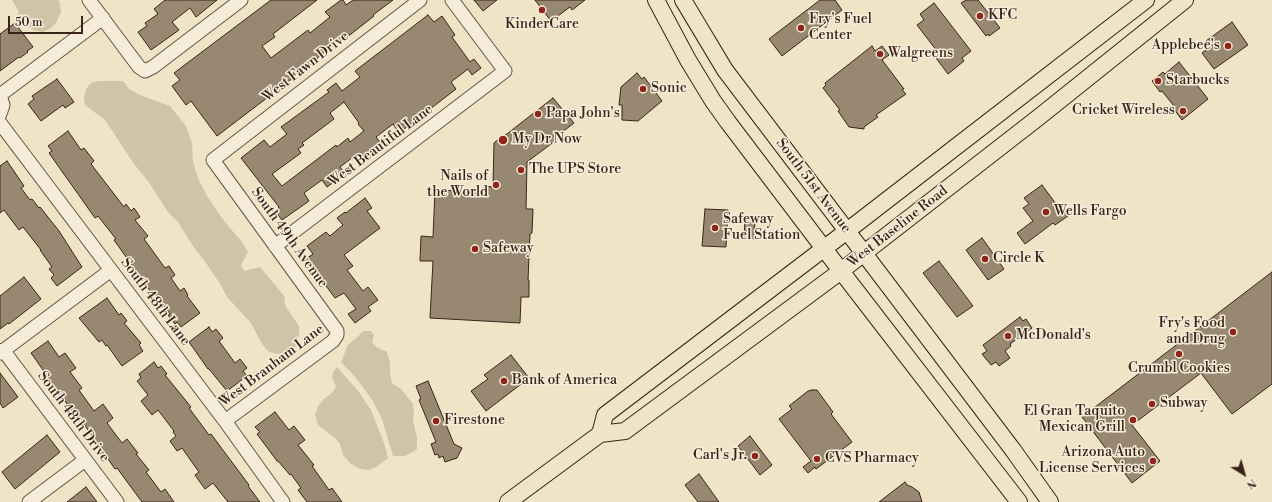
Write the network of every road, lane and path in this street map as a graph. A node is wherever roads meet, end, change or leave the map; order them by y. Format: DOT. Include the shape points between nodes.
graph roads {
  1 [pos="89,0"];
  2 [pos="241,0"];
  3 [pos="420,0"];
  4 [pos="452,0"];
  5 [pos="656,0"];
  6 [pos="683,0"];
  7 [pos="1146,0"];
  8 [pos="1185,0"];
  9 [pos="103,18"];
  10 [pos="0,95"];
  11 [pos="0,114"];
  12 [pos="0,123"];
  13 [pos="213,160"];
  14 [pos="847,231"];
  15 [pos="275,246"];
  16 [pos="824,248"];
  17 [pos="863,254"];
  18 [pos="111,270"];
  19 [pos="841,271"];
  20 [pos="337,335"];
  21 [pos="2,352"];
  22 [pos="225,421"];
  23 [pos="600,434"];
  24 [pos="85,460"];
  25 [pos="29,502"];
  26 [pos="117,502"];
  27 [pos="283,502"];
  28 [pos="508,502"];
  29 [pos="1019,502"];
  30 [pos="1050,502"];
  1 -- 9 [label="street"];
  2 -- 9 [label="street" via="145,71 139,67"];
  3 -- 13 [label="street, West Fawn Drive"];
  4 -- 15 [label="street, West Beautiful Lane" via="505,71"];
  5 -- 16 [label="main road, South 51st Avenue" via="713,101"];
  6 -- 14 [label="main road, South 51st Avenue" via="725,70"];
  7 -- 14 [label="main road, West Baseline Road"];
  8 -- 17 [label="main road, West Baseline Road"];
  9 -- 10 [label="street"];
  10 -- 11 [label="street" via="3,105"];
  12 -- 18 [label="street, South 48th Lane"];
  13 -- 15 [label="street, South 49th Avenue"];
  14 -- 16 [label="main road, West Baseline Road"];
  14 -- 17 [label="main road, South 51st Avenue"];
  15 -- 20 [label="street, South 49th Avenue" via="336,328"];
  16 -- 19 [label="main road, South 51st Avenue"];
  16 -- 23 [label="main road, West Baseline Road" via="605,415"];
  17 -- 19 [label="main road, West Baseline Road"];
  17 -- 30 [label="main road, South 51st Avenue"];
  18 -- 21 [label="street"];
  18 -- 22 [label="street, South 48th Lane"];
  19 -- 23 [label="main road, West Baseline Road" via="625,430"];
  19 -- 29 [label="main road, South 51st Avenue"];
  20 -- 22 [label="street, West Branham Lane" via="333,341"];
  21 -- 24 [label="street, South 48th Drive"];
  22 -- 27 [label="street, South 48th Lane"];
  23 -- 28 [label="main road, West Baseline Road"];
  24 -- 25 [label="street"];
  24 -- 26 [label="street, South 48th Drive"];
}
